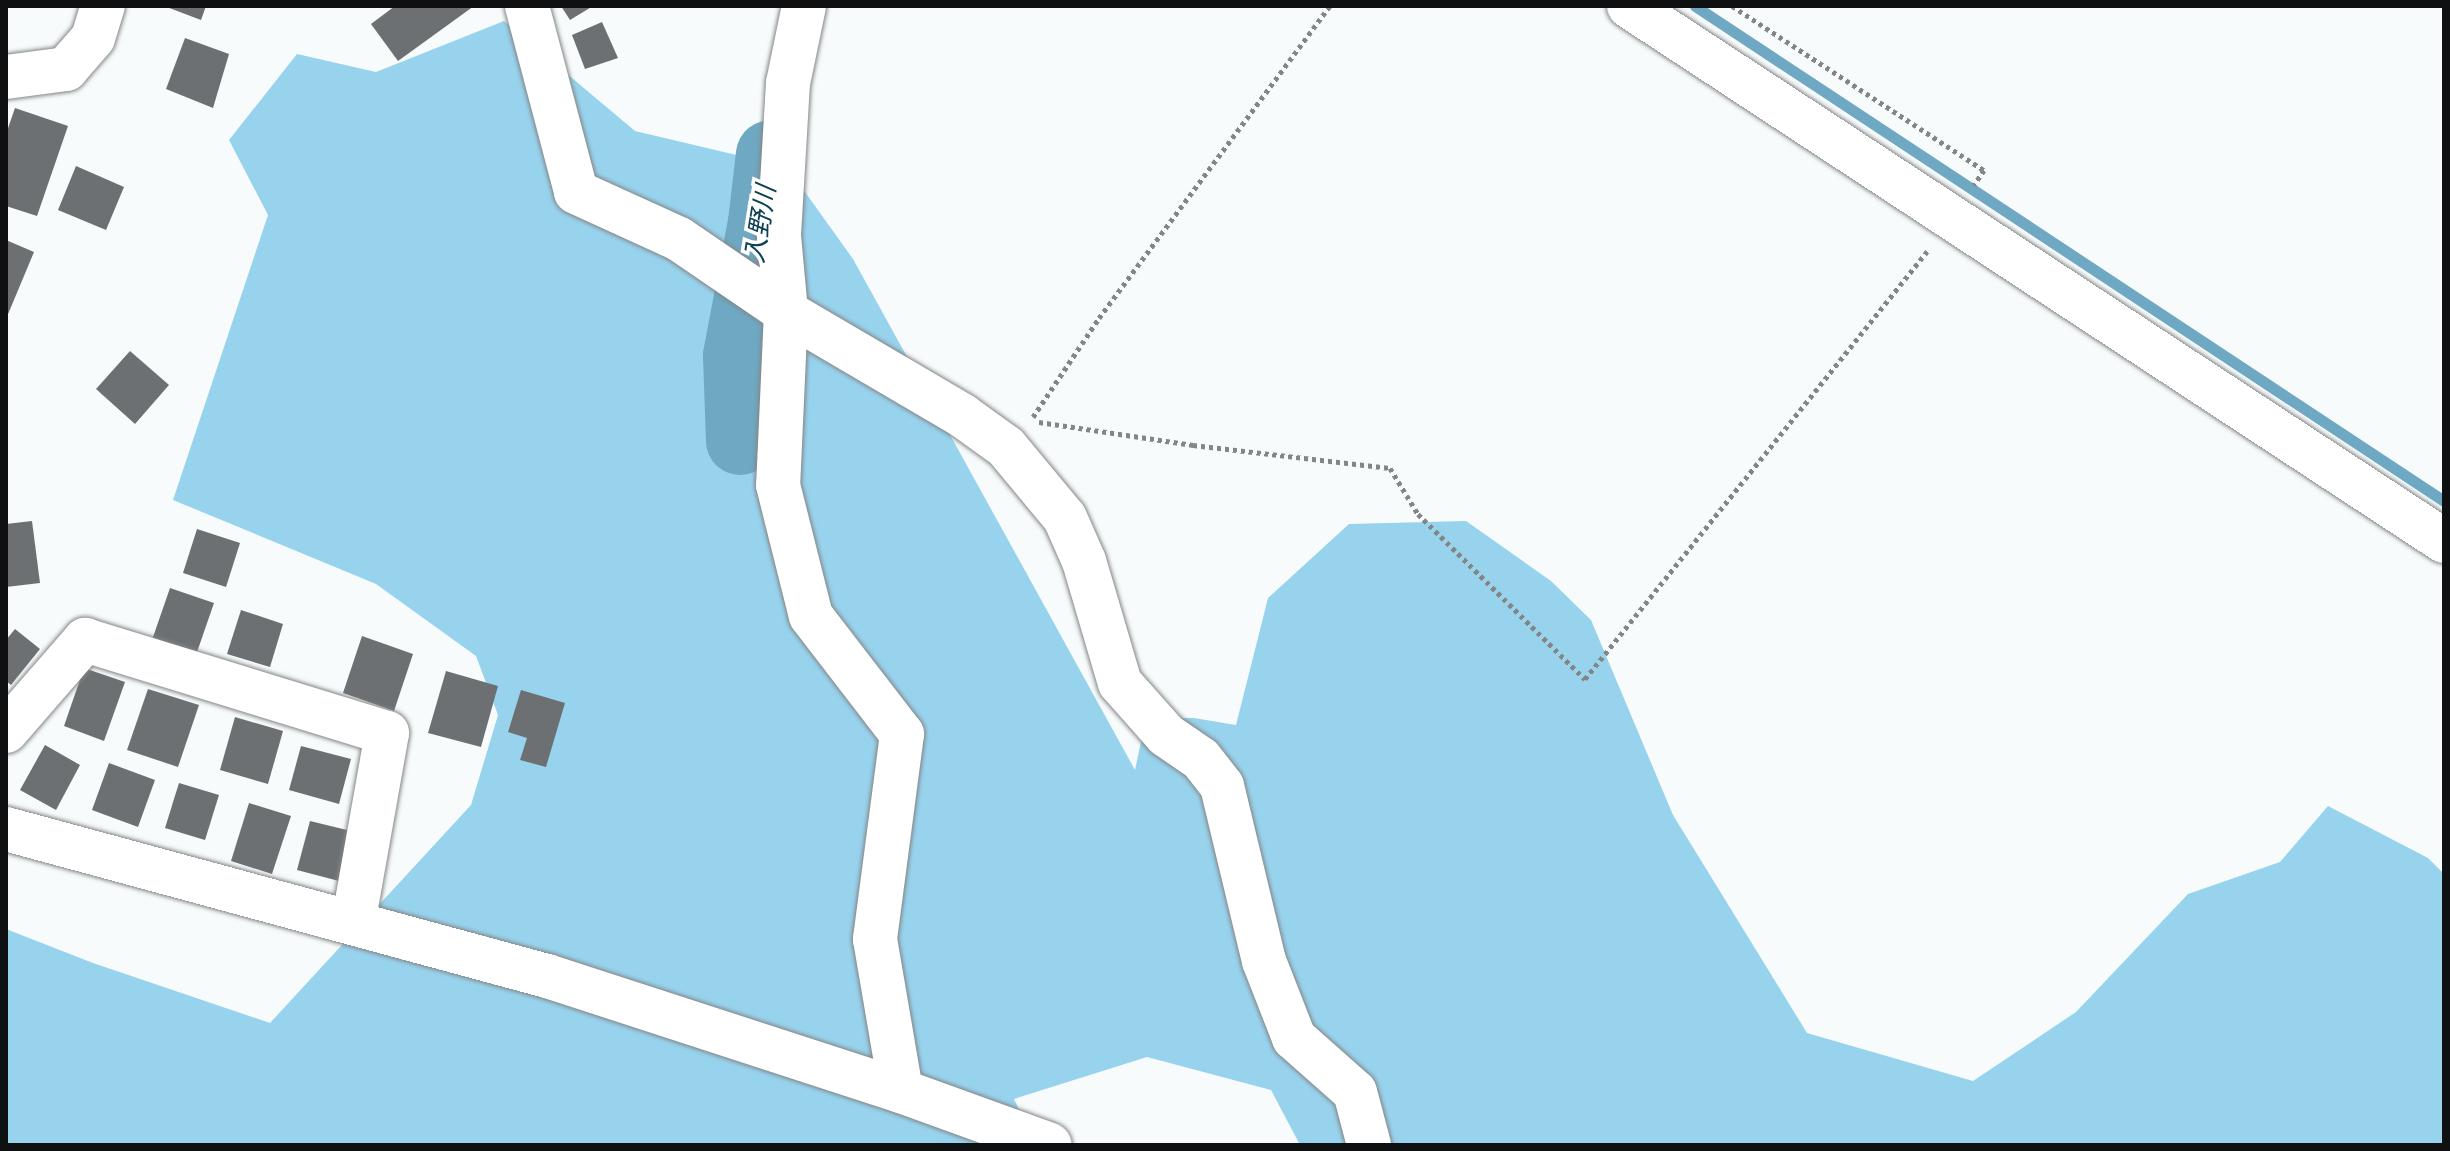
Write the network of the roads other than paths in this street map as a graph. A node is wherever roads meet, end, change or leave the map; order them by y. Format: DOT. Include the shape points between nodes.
graph roads {
  1 [pos="103,6"];
  2 [pos="527,6"];
  3 [pos="804,6"];
  4 [pos="1629,6"];
  5 [pos="6,77"];
  6 [pos="786,312"];
  7 [pos="2444,541"];
  8 [pos="6,731"];
  9 [pos="6,829"];
  10 [pos="353,923"];
  11 [pos="901,1091"];
  12 [pos="1050,1145"];
  13 [pos="1369,1145"];
  1 -- 5 [label="street" via="93,38 66,69"];
  2 -- 6 [label="street" via="576,192 679,239"];
  3 -- 6 [label="street" via="788,83 782,175 779,236"];
  4 -- 7 [label="street"];
  6 -- 11 [label="street" via="778,485 811,616 902,734 875,939"];
  6 -- 13 [label="street" via="995,439 1065,518 1084,561 1120,683 1166,735 1201,759 1222,786 1264,961 1294,1038 1355,1092"];
  8 -- 10 [label="street" via="85,640 387,733"];
  9 -- 10 [label="street"];
  10 -- 11 [label="street" via="547,976"];
  11 -- 12 [label="street"];
}
